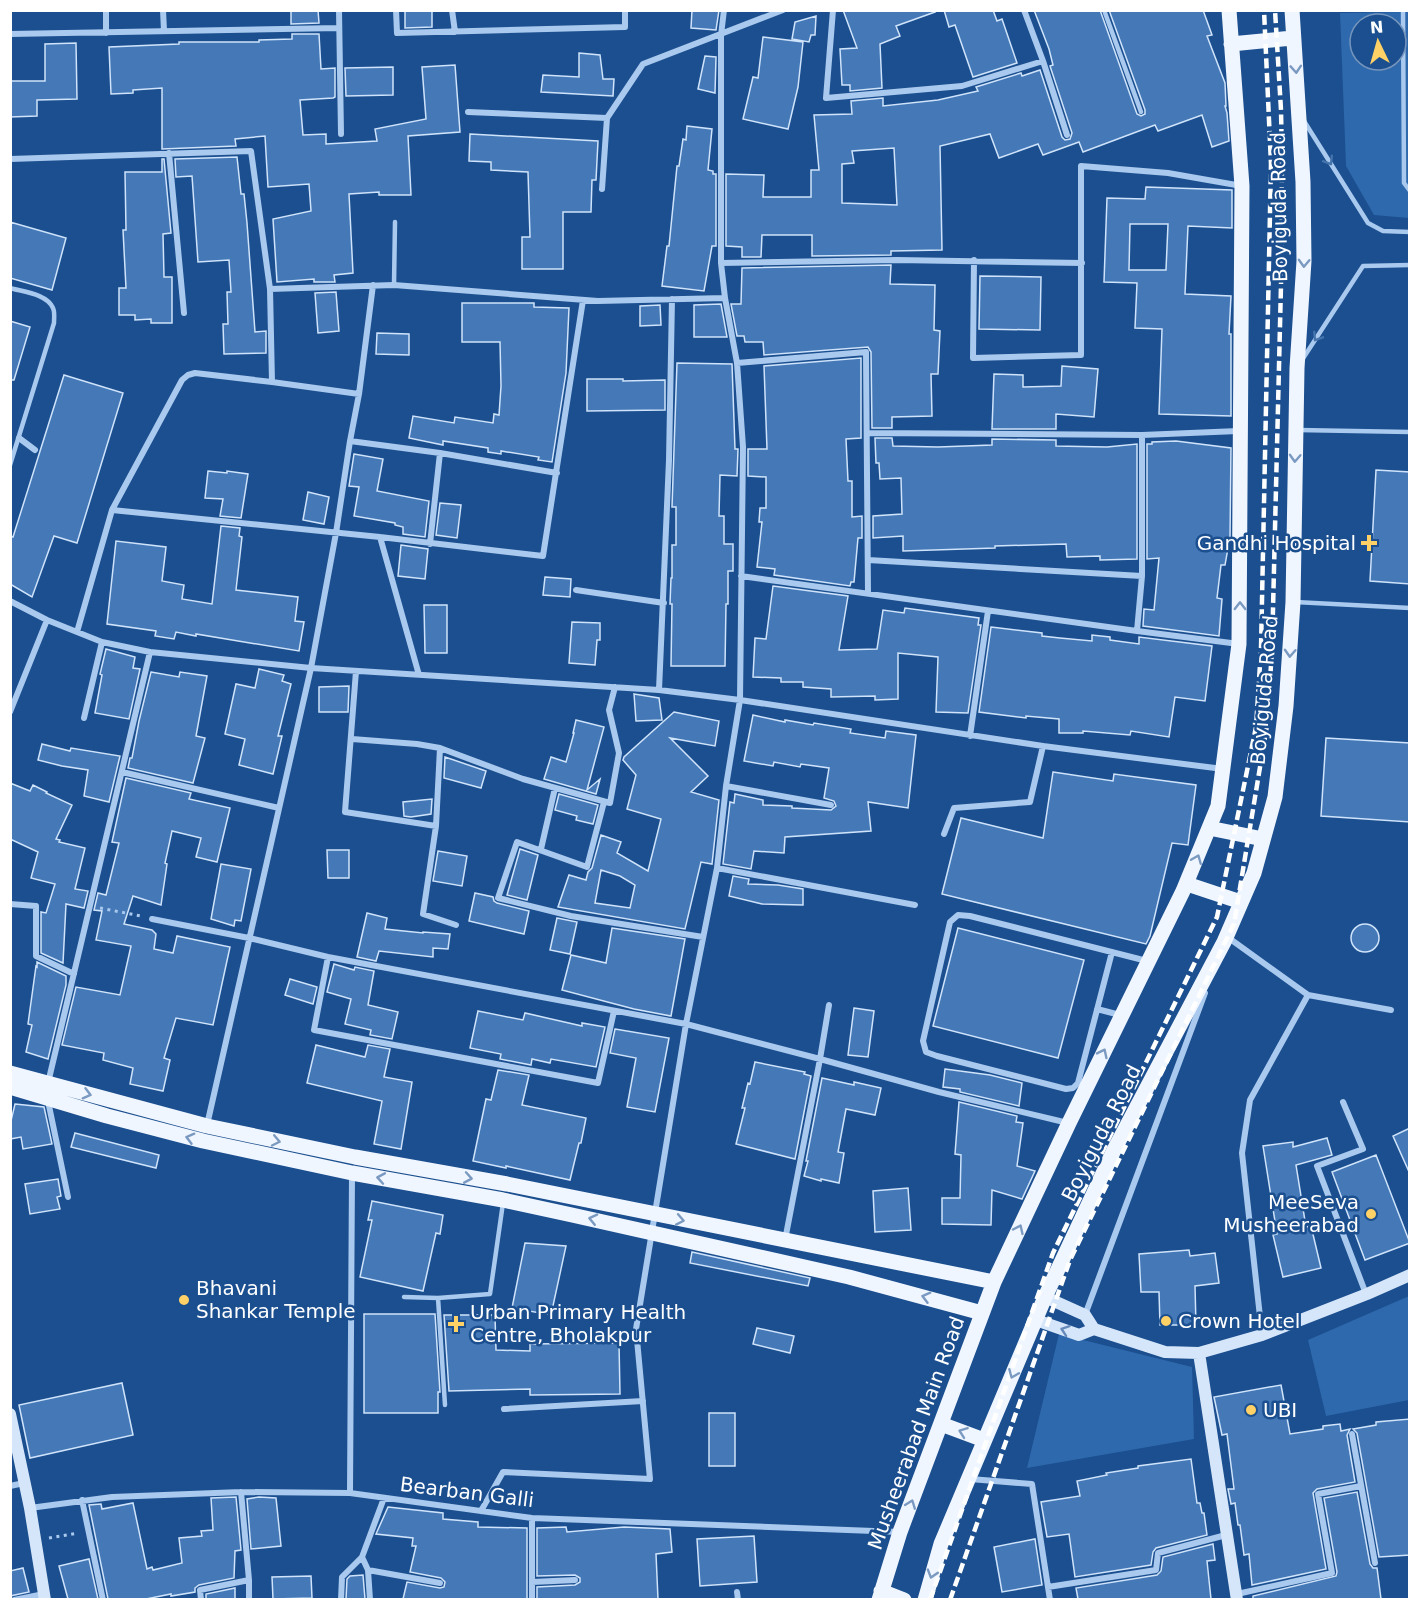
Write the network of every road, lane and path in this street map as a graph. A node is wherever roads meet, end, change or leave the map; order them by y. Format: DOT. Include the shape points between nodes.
graph roads {
  1 [pos="106,10"];
  2 [pos="163,10"];
  3 [pos="339,10"];
  4 [pos="396,10"];
  5 [pos="452,10"];
  6 [pos="625,10"];
  7 [pos="724,10"];
  8 [pos="783,10"];
  9 [pos="833,10"];
  10 [pos="1024,10"];
  11 [pos="1104,10"];
  12 [pos="1229,10"];
  13 [pos="1292,10"];
  14 [pos="1403,10"];
  15 [pos="339,28"];
  16 [pos="164,31"];
  17 [pos="454,32"];
  18 [pos="106,33"];
  19 [pos="10,34"];
  20 [pos="721,35"];
  21 [pos="1293,38"];
  22 [pos="1231,44"];
  23 [pos="1043,61"];
  24 [pos="1298,111"];
  25 [pos="468,112"];
  26 [pos="1141,112"];
  27 [pos="606,118"];
  28 [pos="341,134"];
  29 [pos="1067,135"];
  30 [pos="169,153"];
  31 [pos="10,159"];
  32 [pos="1242,186"];
  33 [pos="602,189"];
  34 [pos="1410,191"];
  35 [pos="395,222"];
  36 [pos="1410,232"];
  37 [pos="974,260"];
  38 [pos="721,263"];
  39 [pos="1082,263"];
  40 [pos="1410,265"];
  41 [pos="373,285"];
  42 [pos="394,285"];
  43 [pos="10,288"];
  44 [pos="270,289"];
  45 [pos="725,297"];
  46 [pos="672,299"];
  47 [pos="583,300"];
  48 [pos="184,313"];
  49 [pos="737,363"];
  50 [pos="1297,368"];
  51 [pos="272,382"];
  52 [pos="359,394"];
  53 [pos="1297,430"];
  54 [pos="1240,431"];
  55 [pos="1410,432"];
  56 [pos="867,433"];
  57 [pos="1142,435"];
  58 [pos="19,438"];
  59 [pos="350,441"];
  60 [pos="36,450"];
  61 [pos="440,453"];
  62 [pos="10,465"];
  63 [pos="557,472"];
  64 [pos="112,510"];
  65 [pos="336,533"];
  66 [pos="380,537"];
  67 [pos="430,544"];
  68 [pos="868,560"];
  69 [pos="741,576"];
  70 [pos="1142,576"];
  71 [pos="576,590"];
  72 [pos="868,593"];
  73 [pos="10,601"];
  74 [pos="1293,602"];
  75 [pos="664,603"];
  76 [pos="1410,608"];
  77 [pos="988,611"];
  78 [pos="47,620"];
  79 [pos="1137,631"];
  80 [pos="77,632"];
  81 [pos="102,642"];
  82 [pos="1239,644"];
  83 [pos="150,652"];
  84 [pos="311,668"];
  85 [pos="356,671"];
  86 [pos="418,675"];
  87 [pos="615,687"];
  88 [pos="659,690"];
  89 [pos="740,700"];
  90 [pos="10,712"];
  91 [pos="84,718"];
  92 [pos="969,736"];
  93 [pos="352,739"];
  94 [pos="1043,746"];
  95 [pos="440,748"];
  96 [pos="1223,769"];
  97 [pos="122,772"];
  98 [pos="726,786"];
  99 [pos="555,788"];
  100 [pos="604,802"];
  101 [pos="831,805"];
  102 [pos="279,808"];
  103 [pos="436,826"];
  104 [pos="1209,828"];
  105 [pos="944,834"];
  106 [pos="1263,839"];
  107 [pos="541,849"];
  108 [pos="717,868"];
  109 [pos="1186,884"];
  110 [pos="1241,902"];
  111 [pos="10,904"];
  112 [pos="915,904"];
  113 [pos="90,906"];
  114 [pos="152,919"];
  115 [pos="456,925"];
  116 [pos="703,937"];
  117 [pos="249,938"];
  118 [pos="1225,939"];
  119 [pos="1112,952"];
  120 [pos="328,957"];
  121 [pos="1148,961"];
  122 [pos="74,974"];
  123 [pos="1308,995"];
  124 [pos="829,1005"];
  125 [pos="1097,1009"];
  126 [pos="1391,1010"];
  127 [pos="614,1011"];
  128 [pos="1122,1016"];
  129 [pos="686,1024"];
  130 [pos="820,1059"];
  131 [pos="10,1073"];
  132 [pos="10,1087"];
  133 [pos="48,1091"];
  134 [pos="1343,1102"];
  135 [pos="1069,1123"];
  136 [pos="207,1126"];
  137 [pos="352,1173"];
  138 [pos="68,1197"];
  139 [pos="503,1200"];
  140 [pos="654,1215"];
  141 [pos="651,1232"];
  142 [pos="785,1240"];
  143 [pos="1410,1275"];
  144 [pos="994,1282"];
  145 [pos="1367,1294"];
  146 [pos="404,1297"];
  147 [pos="1045,1297"];
  148 [pos="438,1298"];
  149 [pos="982,1313"];
  150 [pos="1085,1315"];
  151 [pos="1036,1320"];
  152 [pos="1094,1329"];
  153 [pos="1262,1335"];
  154 [pos="1199,1353"];
  155 [pos="643,1401"];
  156 [pos="445,1405"];
  157 [pos="504,1409"];
  158 [pos="10,1414"];
  159 [pos="941,1424"];
  160 [pos="1352,1434"];
  161 [pos="984,1440"];
  162 [pos="970,1479"];
  163 [pos="24,1483"];
  164 [pos="10,1486"];
  165 [pos="1361,1486"];
  166 [pos="242,1492"];
  167 [pos="350,1493"];
  168 [pos="384,1498"];
  169 [pos="82,1500"];
  170 [pos="30,1508"];
  171 [pos="481,1511"];
  172 [pos="532,1518"];
  173 [pos="88,1531"];
  174 [pos="900,1532"];
  175 [pos="1227,1535"];
  176 [pos="36,1541"];
  177 [pos="362,1557"];
  178 [pos="1375,1563"];
  179 [pos="368,1570"];
  180 [pos="249,1580"];
  181 [pos="574,1580"];
  182 [pos="532,1582"];
  183 [pos="440,1583"];
  184 [pos="1048,1587"];
  185 [pos="880,1595"];
  186 [pos="44,1597"];
  187 [pos="1237,1597"];
  188 [pos="14,1599"];
  189 [pos="103,1599"];
  190 [pos="201,1599"];
  191 [pos="249,1599"];
  192 [pos="340,1599"];
  193 [pos="370,1599"];
  194 [pos="532,1599"];
  195 [pos="904,1599"];
  196 [pos="925,1599"];
  197 [pos="1050,1599"];
  1 -- 18 [label="street"];
  2 -- 16 [label="street"];
  3 -- 15 [label="street"];
  4 -- 17 [label="street" via="396,33"];
  5 -- 17 [label="street"];
  6 -- 17 [label="street" via="625,27"];
  7 -- 20 [label="street"];
  8 -- 20 [label="street"];
  9 -- 23 [label="street" via="826,98 962,86"];
  10 -- 23 [label="street"];
  11 -- 26 [label="lane"];
  12 -- 22 [label="main road, Boyiguda Road"];
  13 -- 21 [label="main road, Boyiguda Road"];
  14 -- 34 [label="lane" via="1404,183"];
  15 -- 16 [label="street"];
  15 -- 28 [label="street"];
  16 -- 18 [label="street"];
  18 -- 19 [label="street"];
  20 -- 27 [label="street" via="643,64"];
  20 -- 38 [label="street"];
  21 -- 22 [label="main road"];
  21 -- 24 [label="main road, Boyiguda Road, one-way"];
  22 -- 32 [label="main road, Boyiguda Road"];
  23 -- 29 [label="street"];
  24 -- 36 [label="lane, one-way" via="1368,223 1383,231"];
  24 -- 50 [label="main road, Boyiguda Road, one-way" via="1304,261"];
  25 -- 27 [label="street"];
  27 -- 33 [label="street"];
  30 -- 31 [label="street"];
  30 -- 44 [label="street" via="251,151"];
  30 -- 48 [label="street"];
  32 -- 39 [label="street" via="1168,173 1081,166"];
  32 -- 54 [label="main road, Boyiguda Road"];
  35 -- 42 [label="lane"];
  37 -- 38 [label="street"];
  37 -- 39 [label="street"];
  37 -- 39 [label="street" via="973,358 1081,355"];
  38 -- 45 [label="street"];
  40 -- 50 [label="lane, one-way" via="1363,266"];
  41 -- 42 [label="street"];
  41 -- 44 [label="street"];
  41 -- 52 [label="street"];
  42 -- 47 [label="street"];
  43 -- 58 [label="lane" via="38,296 54,309 54,323"];
  44 -- 51 [label="street"];
  45 -- 46 [label="street"];
  45 -- 49 [label="street"];
  46 -- 47 [label="street"];
  46 -- 75 [label="street"];
  47 -- 63 [label="street"];
  49 -- 56 [label="street" via="866,352"];
  49 -- 69 [label="street" via="743,447"];
  50 -- 53 [label="main road, Boyiguda Road"];
  51 -- 52 [label="street"];
  51 -- 64 [label="street" via="188,375"];
  52 -- 59 [label="street"];
  53 -- 55 [label="lane"];
  53 -- 74 [label="main road, Boyiguda Road, one-way"];
  54 -- 57 [label="street"];
  82 -- 54 [label="main road, Boyiguda Road, one-way"];
  56 -- 57 [label="street"];
  56 -- 68 [label="street"];
  57 -- 70 [label="street"];
  58 -- 60 [label="street"];
  58 -- 62 [label="lane"];
  59 -- 61 [label="street"];
  59 -- 65 [label="street"];
  61 -- 63 [label="street"];
  61 -- 67 [label="street"];
  63 -- 67 [label="street" via="543,556"];
  64 -- 65 [label="street"];
  64 -- 80 [label="street"];
  65 -- 66 [label="street"];
  65 -- 84 [label="street"];
  66 -- 67 [label="street"];
  66 -- 86 [label="street"];
  68 -- 70 [label="street"];
  68 -- 72 [label="street"];
  69 -- 72 [label="street"];
  69 -- 89 [label="street"];
  70 -- 79 [label="street"];
  71 -- 75 [label="street"];
  72 -- 77 [label="street"];
  73 -- 78 [label="street"];
  74 -- 76 [label="lane"];
  74 -- 106 [label="main road, Boyiguda Road, one-way" via="1287,706 1275,797"];
  75 -- 88 [label="street"];
  77 -- 79 [label="street"];
  77 -- 92 [label="street"];
  78 -- 80 [label="street"];
  78 -- 90 [label="street"];
  79 -- 82 [label="street"];
  80 -- 81 [label="street"];
  81 -- 83 [label="street"];
  81 -- 91 [label="street"];
  82 -- 96 [label="main road, Boyiguda Road"];
  83 -- 84 [label="street"];
  83 -- 97 [label="street"];
  84 -- 85 [label="street"];
  84 -- 102 [label="street"];
  85 -- 86 [label="street"];
  85 -- 93 [label="street"];
  86 -- 87 [label="street"];
  87 -- 88 [label="street"];
  87 -- 100 [label="street" via="609,710 619,753 610,803"];
  88 -- 89 [label="street"];
  89 -- 92 [label="street"];
  89 -- 98 [label="street"];
  92 -- 94 [label="street"];
  93 -- 95 [label="street"];
  93 -- 103 [label="street" via="345,812"];
  94 -- 96 [label="street"];
  94 -- 105 [label="street" via="1030,802 954,808"];
  95 -- 99 [label="street"];
  95 -- 103 [label="street"];
  96 -- 104 [label="main road, Boyiguda Road" via="1218,806"];
  97 -- 102 [label="street"];
  97 -- 113 [label="street"];
  98 -- 101 [label="street"];
  98 -- 108 [label="street"];
  99 -- 100 [label="street"];
  99 -- 107 [label="street"];
  100 -- 107 [label="street" via="587,867"];
  102 -- 117 [label="street"];
  103 -- 115 [label="street" via="423,914"];
  104 -- 106 [label="main road"];
  109 -- 104 [label="main road, Boyiguda Road, one-way"];
  106 -- 110 [label="main road, Boyiguda Road"];
  107 -- 116 [label="street" via="517,842 498,898 571,916"];
  108 -- 112 [label="street"];
  108 -- 116 [label="street"];
  109 -- 110 [label="main road"];
  109 -- 121 [label="main road, Boyiguda Road"];
  110 -- 118 [label="main road, Boyiguda Road"];
  111 -- 122 [label="street" via="36,906 36,956"];
  113 -- 114 [label="path"];
  113 -- 122 [label="street"];
  114 -- 117 [label="street"];
  116 -- 129 [label="street"];
  117 -- 120 [label="street"];
  117 -- 136 [label="street"];
  118 -- 123 [label="street"];
  118 -- 147 [label="main road, Boyiguda Road" via="1114,1150"];
  118 -- 150 [label="street"];
  119 -- 121 [label="street"];
  119 -- 125 [label="street"];
  119 -- 125 [label="street" via="958,915 950,922 923,1041 926,1052 936,1056 1073,1088 1078,1083"];
  120 -- 127 [label="street"];
  120 -- 127 [label="street" via="314,1030 598,1083"];
  121 -- 128 [label="main road, Boyiguda Road"];
  122 -- 133 [label="street"];
  123 -- 126 [label="street"];
  123 -- 153 [label="street" via="1250,1100 1242,1153"];
  124 -- 130 [label="street"];
  125 -- 128 [label="street"];
  127 -- 129 [label="street"];
  135 -- 128 [label="main road, Boyiguda Road, one-way"];
  129 -- 130 [label="street"];
  129 -- 140 [label="street"];
  130 -- 135 [label="street"];
  130 -- 142 [label="street"];
  131 -- 133 [label="main road"];
  132 -- 133 [label="main road"];
  133 -- 136 [label="main road, one-way"];
  137 -- 133 [label="main road, one-way" via="203,1142 107,1116"];
  133 -- 138 [label="street"];
  134 -- 145 [label="street" via="1362,1149 1317,1166"];
  144 -- 135 [label="main road, Boyiguda Road, one-way"];
  136 -- 140 [label="main road, one-way"];
  139 -- 137 [label="main road, one-way"];
  137 -- 167 [label="street"];
  141 -- 139 [label="main road, one-way"];
  139 -- 148 [label="lane" via="490,1294"];
  140 -- 141 [label="street"];
  140 -- 142 [label="main road, one-way"];
  149 -- 141 [label="main road, one-way" via="849,1277"];
  141 -- 155 [label="street" via="636,1329"];
  142 -- 144 [label="main road"];
  143 -- 145 [label="main road"];
  144 -- 149 [label="main road, Musheerabad Main Road"];
  145 -- 153 [label="main road"];
  146 -- 148 [label="lane"];
  147 -- 150 [label="main road"];
  147 -- 151 [label="main road, Boyiguda Road"];
  148 -- 156 [label="lane"];
  149 -- 159 [label="main road, Musheerabad Main Road"];
  150 -- 152 [label="main road"];
  152 -- 151 [label="main road, one-way" via="1079,1335"];
  151 -- 161 [label="main road, one-way"];
  152 -- 154 [label="main road" via="1165,1352"];
  153 -- 154 [label="main road"];
  154 -- 175 [label="main road"];
  155 -- 157 [label="street"];
  155 -- 171 [label="street" via="650,1479 503,1472"];
  158 -- 163 [label="main road"];
  161 -- 159 [label="main road, one-way"];
  174 -- 159 [label="main road, Musheerabad Main Road, one-way"];
  160 -- 165 [label="street"];
  161 -- 162 [label="main road"];
  162 -- 184 [label="street" via="1032,1484"];
  162 -- 196 [label="main road, one-way" via="941,1544"];
  163 -- 164 [label="street"];
  163 -- 170 [label="main road"];
  165 -- 178 [label="street"];
  165 -- 187 [label="street" via="1318,1494 1332,1573"];
  166 -- 167 [label="street, Bearban Galli"];
  166 -- 169 [label="street, Bearban Galli"];
  166 -- 180 [label="street"];
  167 -- 168 [label="street, Bearban Galli"];
  168 -- 171 [label="street, Bearban Galli"];
  168 -- 177 [label="street"];
  169 -- 170 [label="street, Bearban Galli"];
  169 -- 173 [label="street"];
  170 -- 176 [label="main road"];
  171 -- 172 [label="street, Bearban Galli"];
  172 -- 174 [label="street, Bearban Galli"];
  172 -- 182 [label="street"];
  173 -- 176 [label="path"];
  173 -- 189 [label="street"];
  174 -- 185 [label="main road, Musheerabad Main Road"];
  175 -- 184 [label="street" via="1158,1553 1156,1570"];
  175 -- 187 [label="main road"];
  176 -- 186 [label="main road"];
  177 -- 179 [label="street"];
  177 -- 192 [label="street" via="342,1577"];
  179 -- 183 [label="street"];
  179 -- 193 [label="street"];
  180 -- 190 [label="street" via="200,1590"];
  180 -- 191 [label="street"];
  181 -- 182 [label="street"];
  182 -- 194 [label="street"];
  184 -- 197 [label="street"];
  185 -- 195 [label="main road"];
  186 -- 188 [label="street"];
}
